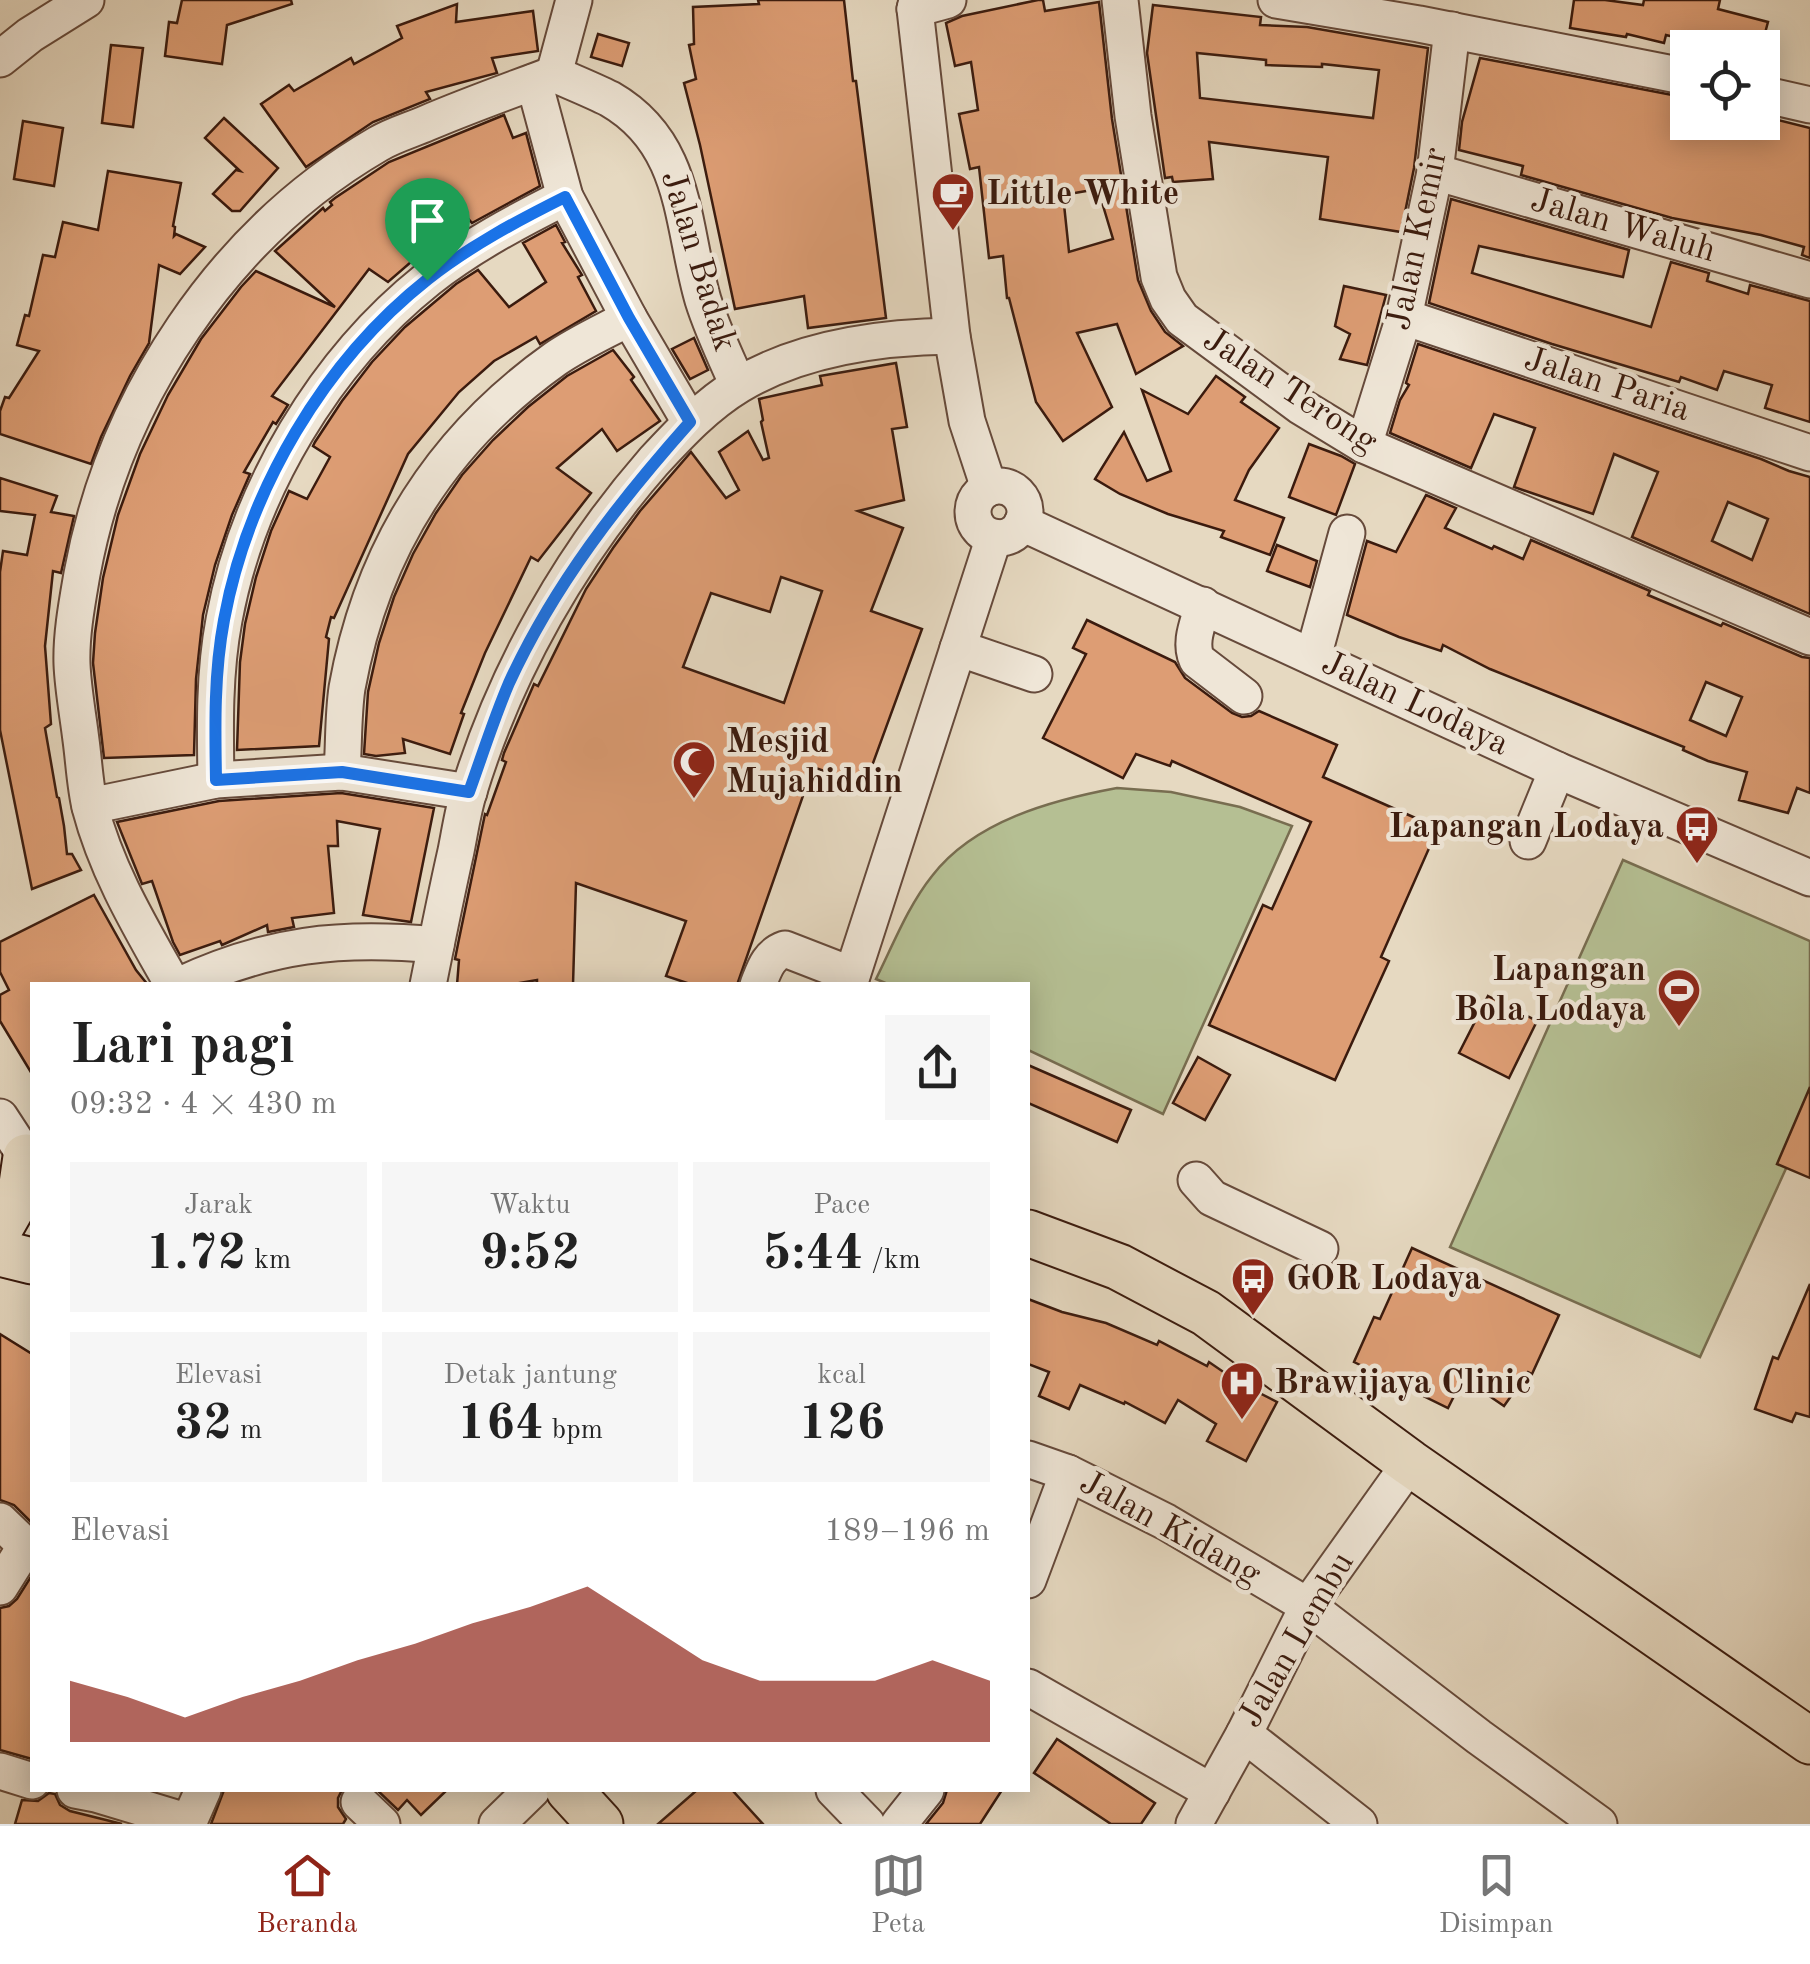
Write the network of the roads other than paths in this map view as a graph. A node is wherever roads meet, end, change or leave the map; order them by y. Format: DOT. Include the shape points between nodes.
graph roads {
  1 [pos="85,0"];
  2 [pos="574,0"];
  3 [pos="1120,0"];
  4 [pos="1276,0"];
  5 [pos="922,2"];
  6 [pos="1452,30"];
  7 [pos="0,60"];
  8 [pos="549,68"];
  9 [pos="1670,73"];
  10 [pos="1780,98"];
  11 [pos="1810,105"];
  12 [pos="1435,172"];
  13 [pos="565,197"];
  14 [pos="1810,280"];
  15 [pos="1404,317"];
  16 [pos="629,318"];
  17 [pos="952,336"];
  18 [pos="738,386"];
  19 [pos="690,422"];
  20 [pos="1364,445"];
  21 [pos="1810,453"];
  22 [pos="1008,530"];
  23 [pos="1348,533"];
  24 [pos="1203,606"];
  25 [pos="1810,638"];
  26 [pos="958,648"];
  27 [pos="1313,656"];
  28 [pos="1034,674"];
  29 [pos="1244,696"];
  30 [pos="1558,770"];
  31 [pos="342,772"];
  32 [pos="216,780"];
  33 [pos="469,792"];
  34 [pos="90,806"];
  35 [pos="1528,841"];
  36 [pos="1810,878"];
  37 [pos="436,945"];
  38 [pos="850,980"];
  39 [pos="175,982"];
  40 [pos="184,982"];
  41 [pos="429,982"];
  42 [pos="759,982"];
  43 [pos="0,1117"];
  44 [pos="29,1162"];
  45 [pos="1196,1180"];
  46 [pos="0,1228"];
  47 [pos="1030,1234"];
  48 [pos="1320,1249"];
  49 [pos="0,1253"];
  50 [pos="30,1260"];
  51 [pos="1030,1460"];
  52 [pos="1410,1463"];
  53 [pos="1068,1473"];
  54 [pos="0,1521"];
  55 [pos="30,1548"];
  56 [pos="1030,1575"];
  57 [pos="0,1588"];
  58 [pos="1308,1606"];
  59 [pos="1030,1688"];
  60 [pos="1244,1734"];
  61 [pos="1810,1741"];
  62 [pos="0,1771"];
  63 [pos="30,1780"];
  64 [pos="95,1792"];
  65 [pos="530,1792"];
  66 [pos="571,1792"];
  67 [pos="836,1792"];
  68 [pos="924,1792"];
  69 [pos="1212,1792"];
  70 [pos="193,1812"];
  71 [pos="497,1824"];
  72 [pos="600,1824"];
  73 [pos="867,1824"];
  74 [pos="899,1824"];
  75 [pos="1194,1824"];
  76 [pos="1359,1824"];
  77 [pos="1599,1824"];
  1 -- 7 [label="street"];
  2 -- 8 [label="street"];
  3 -- 20 [label="street, Jalan Terong" via="1141,170 1168,299 1225,352"];
  4 -- 6 [label="street"];
  5 -- 17 [label="street"];
  6 -- 9 [label="street"];
  6 -- 12 [label="street, Jalan Kemir"];
  8 -- 13 [label="street"];
  8 -- 18 [label="street, Jalan Badak" via="612,100 666,154 704,302"];
  8 -- 34 [label="street" via="380,142 333,174 250,246 181,331 130,420 84,566 72,662"];
  10 -- 11 [label="street"];
  12 -- 14 [label="street, Jalan Waluh"];
  12 -- 15 [label="street, Jalan Kemir"];
  13 -- 16 [label="street"];
  13 -- 32 [label="street" via="493,234 427,280 368,335 317,398 276,467 244,541 224,619 214,699"];
  15 -- 20 [label="street, Jalan Kemir"];
  15 -- 21 [label="street, Jalan Paria"];
  16 -- 19 [label="street"];
  16 -- 31 [label="street" via="558,357 494,408 440,468 396,537 361,628 347,691"];
  17 -- 18 [label="street" via="832,350 786,362"];
  17 -- 22 [label="street" via="967,421 989,488 976,499 973,516 981,531"];
  18 -- 19 [label="street"];
  19 -- 33 [label="street" via="583,552 510,683"];
  20 -- 25 [label="street, Jalan Terong"];
  22 -- 24 [label="street, Jalan Lodaya"];
  22 -- 26 [label="street"];
  23 -- 27 [label="street"];
  24 -- 27 [label="street, Jalan Lodaya"];
  24 -- 29 [label="street" via="1192,645 1197,660"];
  26 -- 28 [label="street"];
  26 -- 38 [label="street"];
  27 -- 30 [label="street, Jalan Lodaya"];
  30 -- 35 [label="street"];
  30 -- 36 [label="street, Jalan Lodaya"];
  31 -- 32 [label="street"];
  31 -- 33 [label="street"];
  32 -- 34 [label="street"];
  33 -- 37 [label="street"];
  34 -- 39 [label="street" via="119,890"];
  37 -- 40 [label="street" via="302,945"];
  37 -- 41 [label="street"];
  38 -- 42 [label="street" via="785,949 769,959"];
  43 -- 44 [label="street"];
  44 -- 46 [label="main road"];
  45 -- 48 [label="street" via="1212,1198"];
  47 -- 52 [label="main road" via="1118,1267 1286,1357"];
  49 -- 50 [label="main road"];
  51 -- 53 [label="street, Jalan Kidang"];
  52 -- 58 [label="street, Jalan Lembu"];
  52 -- 61 [label="main road"];
  53 -- 56 [label="street"];
  53 -- 58 [label="street, Jalan Kidang"];
  54 -- 55 [label="street"];
  55 -- 57 [label="street"];
  58 -- 60 [label="street, Jalan Lembu"];
  58 -- 77 [label="street, Jalan Kidang"];
  59 -- 69 [label="street"];
  60 -- 69 [label="street, Jalan Lembu"];
  60 -- 76 [label="street"];
  62 -- 63 [label="street"];
  64 -- 70 [label="street"];
  65 -- 71 [label="street"];
  66 -- 72 [label="main road"];
  67 -- 73 [label="street"];
  68 -- 74 [label="street"];
  69 -- 75 [label="street, Jalan Lembu"];
}
